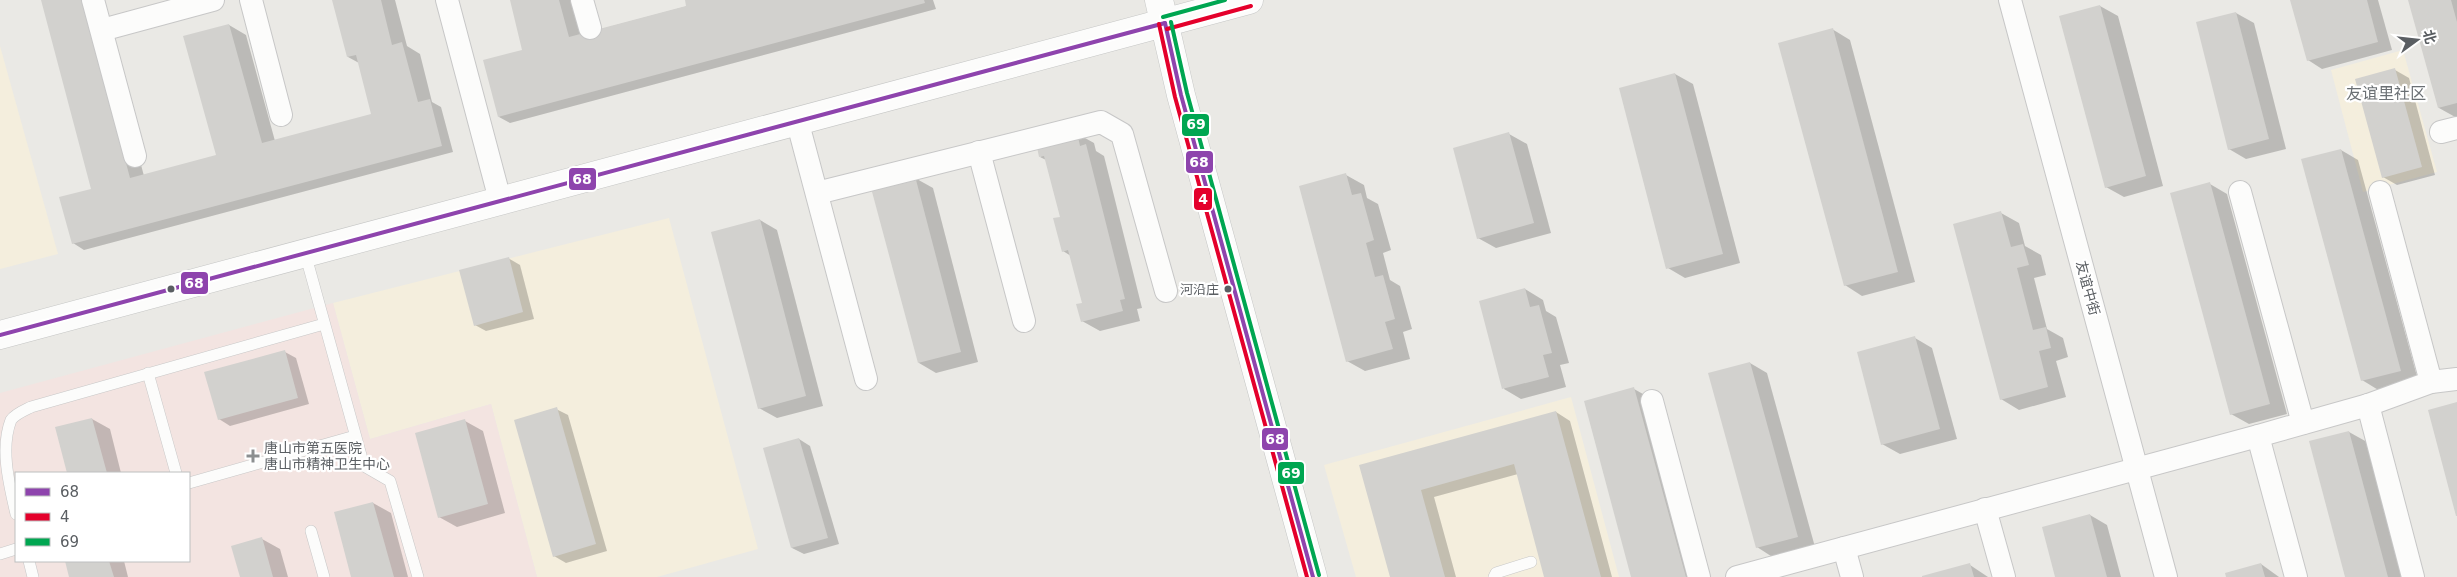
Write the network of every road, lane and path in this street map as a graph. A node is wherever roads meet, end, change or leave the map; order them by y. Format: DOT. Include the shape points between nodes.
graph roads {
  1 [pos="94,0"];
  2 [pos="213,0"];
  3 [pos="251,0"];
  4 [pos="447,0"];
  5 [pos="582,0"];
  6 [pos="1249,0"];
  7 [pos="2010,0"];
  8 [pos="1162,12"];
  9 [pos="590,28"];
  10 [pos="102,30"];
  11 [pos="282,115"];
  12 [pos="797,120"];
  13 [pos="978,152"];
  14 [pos="135,156"];
  15 [pos="2240,192"];
  16 [pos="2380,192"];
  17 [pos="816,193"];
  18 [pos="500,200"];
  19 [pos="305,253"];
  20 [pos="1166,291"];
  21 [pos="1024,321"];
  22 [pos="324,324"];
  23 [pos="0,335"];
  24 [pos="148,373"];
  25 [pos="866,379"];
  26 [pos="2457,379"];
  27 [pos="2431,382"];
  28 [pos="1652,401"];
  29 [pos="2368,405"];
  30 [pos="2304,423"];
  31 [pos="355,436"];
  32 [pos="2258,436"];
  33 [pos="2136,468"];
  34 [pos="176,472"];
  35 [pos="190,483"];
  36 [pos="1985,509"];
  37 [pos="15,510"];
  38 [pos="311,530"];
  39 [pos="1844,548"];
  40 [pos="15,550"];
  41 [pos="0,554"];
  42 [pos="29,562"];
  43 [pos="1530,562"];
  44 [pos="33,577"];
  45 [pos="324,577"];
  46 [pos="418,577"];
  47 [pos="1313,577"];
  48 [pos="1494,577"];
  49 [pos="1699,577"];
  50 [pos="1737,577"];
  51 [pos="1852,577"];
  52 [pos="2004,577"];
  53 [pos="2166,577"];
  54 [pos="2296,577"];
  55 [pos="2413,577"];
  1 -- 10 [label="street"];
  2 -- 10 [label="street"];
  3 -- 11 [label="street"];
  4 -- 18 [label="street"];
  5 -- 9 [label="street"];
  6 -- 8 [label="main road"];
  7 -- 33 [label="street, 友谊中街"];
  8 -- 12 [label="main road"];
  8 -- 47 [label="main road" via="1181,95"];
  10 -- 14 [label="street"];
  12 -- 17 [label="street"];
  12 -- 18 [label="main road"];
  13 -- 17 [label="street"];
  13 -- 20 [label="street" via="1101,122 1122,134"];
  13 -- 21 [label="street"];
  15 -- 30 [label="street"];
  16 -- 27 [label="street"];
  17 -- 25 [label="street"];
  18 -- 19 [label="main road"];
  19 -- 22 [label="lane"];
  19 -- 23 [label="main road"];
  22 -- 24 [label="lane"];
  22 -- 31 [label="lane"];
  24 -- 34 [label="lane"];
  24 -- 37 [label="lane" via="30,407 12,418 3,438 2,457"];
  26 -- 27 [label="street"];
  27 -- 29 [label="street"];
  28 -- 49 [label="street"];
  29 -- 30 [label="street"];
  29 -- 55 [label="street"];
  30 -- 32 [label="street"];
  31 -- 35 [label="lane"];
  31 -- 46 [label="lane" via="364,466 390,481"];
  32 -- 33 [label="street"];
  32 -- 54 [label="street"];
  33 -- 36 [label="street"];
  33 -- 53 [label="street, 友谊中街"];
  36 -- 39 [label="street"];
  36 -- 52 [label="street"];
  38 -- 45 [label="lane"];
  39 -- 50 [label="street"];
  39 -- 51 [label="street"];
  40 -- 41 [label="lane"];
  42 -- 44 [label="lane"];
  43 -- 48 [label="lane" via="1496,573"];
}
